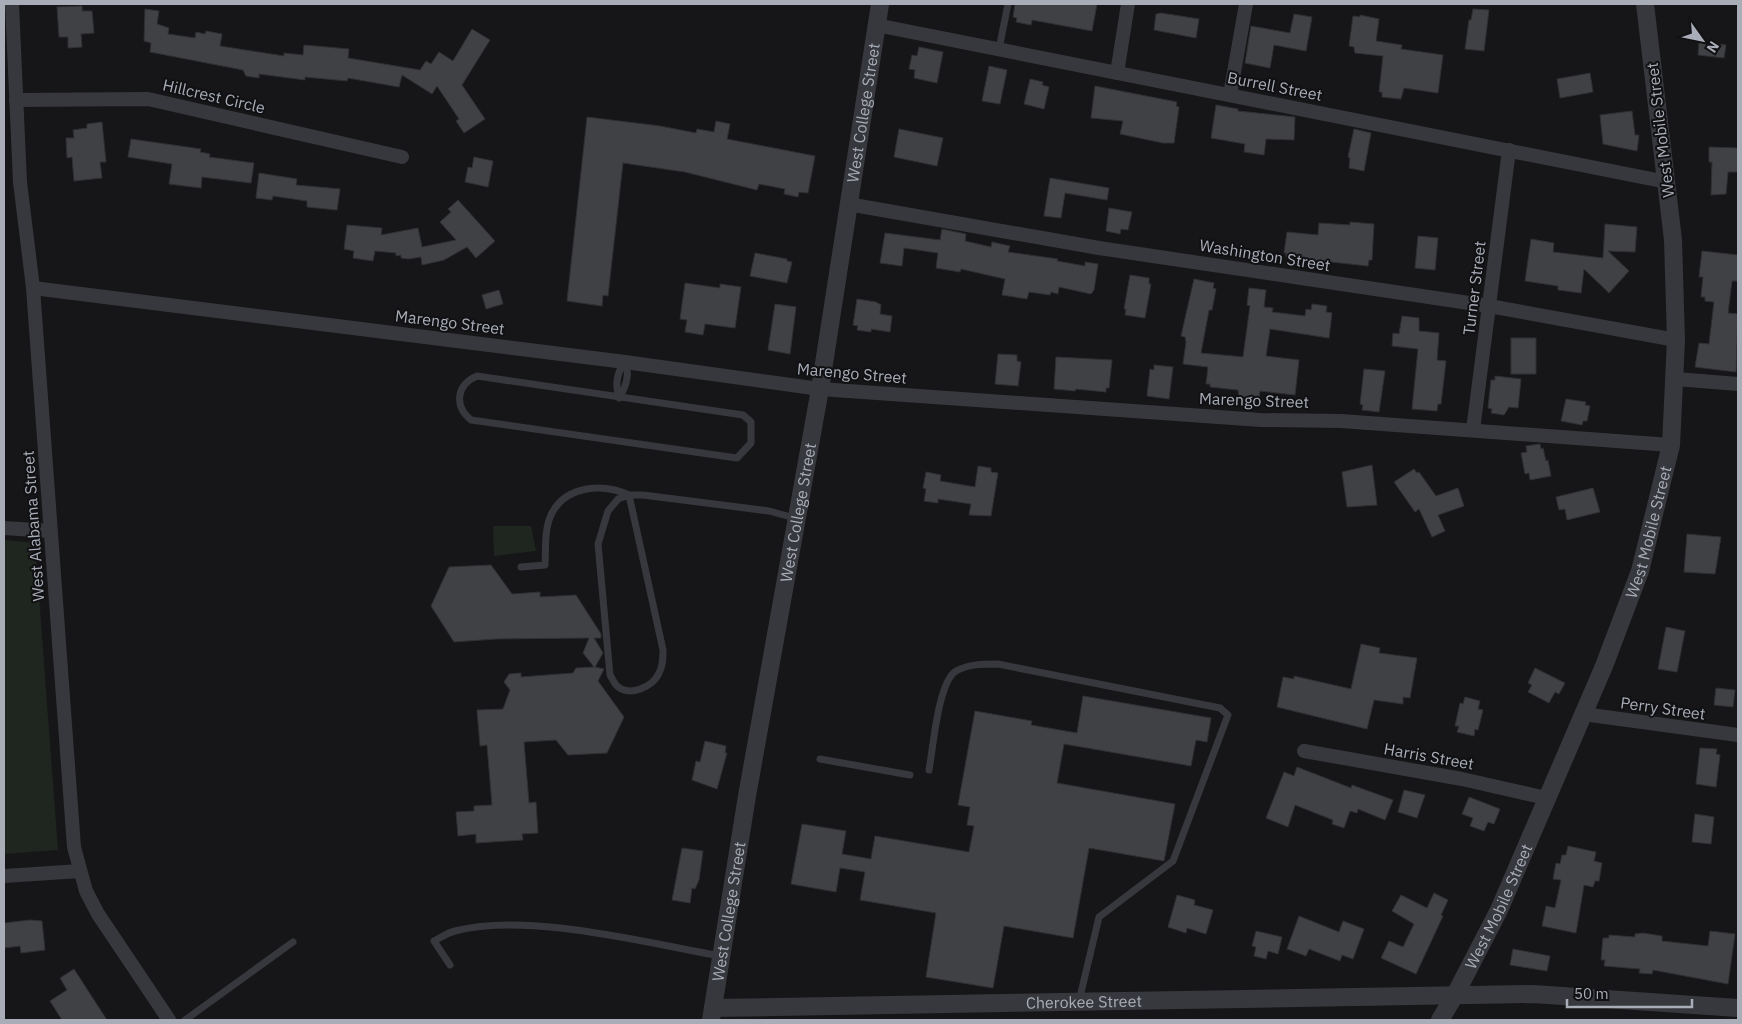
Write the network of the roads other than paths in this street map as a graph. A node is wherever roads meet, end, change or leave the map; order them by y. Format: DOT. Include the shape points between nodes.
graph roads {
  1 [pos="12,4"];
  2 [pos="880,4"];
  3 [pos="1008,4"];
  4 [pos="1128,4"];
  5 [pos="1246,4"];
  6 [pos="1645,4"];
  7 [pos="876,25"];
  8 [pos="999,49"];
  9 [pos="1117,73"];
  10 [pos="1230,95"];
  11 [pos="16,100"];
  12 [pos="1509,150"];
  13 [pos="402,157"];
  14 [pos="1667,182"];
  15 [pos="848,204"];
  16 [pos="33,288"];
  17 [pos="1489,306"];
  18 [pos="1676,340"];
  19 [pos="625,362"];
  20 [pos="1676,379"];
  21 [pos="1738,384"];
  22 [pos="820,389"];
  23 [pos="619,398"];
  24 [pos="1473,430"];
  25 [pos="1671,445"];
  26 [pos="629,495"];
  27 [pos="798,519"];
  28 [pos="4,528"];
  29 [pos="50,531"];
  30 [pos="521,567"];
  31 [pos="1583,714"];
  32 [pos="1738,735"];
  33 [pos="1304,751"];
  34 [pos="820,759"];
  35 [pos="929,770"];
  36 [pos="910,775"];
  37 [pos="1546,798"];
  38 [pos="80,871"];
  39 [pos="4,876"];
  40 [pos="293,942"];
  41 [pos="721,956"];
  42 [pos="450,965"];
  43 [pos="1455,995"];
  44 [pos="1079,1001"];
  45 [pos="1738,1008"];
  46 [pos="712,1014"];
  47 [pos="169,1020"];
  48 [pos="185,1020"];
  49 [pos="1440,1020"];
  1 -- 11 [label="street, West Alabama Street"];
  2 -- 7 [label="street, West College Street"];
  3 -- 8 [label="lane"];
  4 -- 9 [label="street"];
  5 -- 10 [label="street"];
  6 -- 14 [label="street, West Mobile Street"];
  7 -- 8 [label="street, Burrell Street"];
  7 -- 15 [label="street, West College Street"];
  8 -- 9 [label="street, Burrell Street"];
  9 -- 10 [label="street, Burrell Street"];
  10 -- 12 [label="street, Burrell Street"];
  11 -- 13 [label="street, Hillcrest Circle" via="148,99"];
  11 -- 16 [label="street, West Alabama Street" via="20,182"];
  12 -- 14 [label="street, Burrell Street"];
  12 -- 17 [label="street, Turner Street"];
  14 -- 18 [label="street, West Mobile Street" via="1673,240"];
  15 -- 17 [label="street, Washington Street" via="1100,248"];
  15 -- 22 [label="street, West College Street"];
  16 -- 19 [label="street, Marengo Street"];
  16 -- 29 [label="street, West Alabama Street"];
  17 -- 18 [label="street, Washington Street"];
  17 -- 24 [label="street, Turner Street"];
  18 -- 20 [label="street, West Mobile Street"];
  19 -- 22 [label="street, Marengo Street"];
  19 -- 23 [label="lane" via="628,369 625,389"];
  20 -- 21 [label="street"];
  20 -- 25 [label="street, West Mobile Street"];
  22 -- 24 [label="street, Marengo Street" via="1148,413"];
  22 -- 27 [label="street, West College Street"];
  23 -- 23 [label="lane" via="477,376 469,380 461,391 459,403 462,413 471,420 738,458 751,443 751,422 743,416"];
  24 -- 25 [label="street, Marengo Street"];
  25 -- 31 [label="street, West Mobile Street" via="1640,571"];
  26 -- 26 [label="lane" via="618,499 608,511 598,544 610,675 616,686 637,691 659,675 664,650"];
  26 -- 27 [label="lane" via="769,511"];
  26 -- 30 [label="lane" via="597,486 562,502 552,514 547,529 545,565"];
  27 -- 41 [label="street, West College Street"];
  28 -- 29 [label="street"];
  29 -- 38 [label="street, West Alabama Street" via="74,848"];
  31 -- 32 [label="street, Perry Street"];
  31 -- 37 [label="street, West Mobile Street"];
  33 -- 37 [label="street, Harris Street" via="1462,779"];
  34 -- 36 [label="lane"];
  35 -- 44 [label="lane" via="944,687 955,672 973,665 998,664 1220,708 1228,715 1173,861 1099,917"];
  37 -- 43 [label="street, West Mobile Street" via="1498,910"];
  38 -- 39 [label="street"];
  38 -- 47 [label="street, West Alabama Street" via="98,914"];
  40 -- 48 [label="lane"];
  41 -- 42 [label="lane" via="621,938 519,926 453,932 434,941"];
  41 -- 46 [label="street, West College Street"];
  43 -- 44 [label="street, Cherokee Street"];
  43 -- 45 [label="street, Cherokee Street" via="1533,994"];
  43 -- 49 [label="street, West Mobile Street"];
  44 -- 46 [label="street, Cherokee Street"];
}
